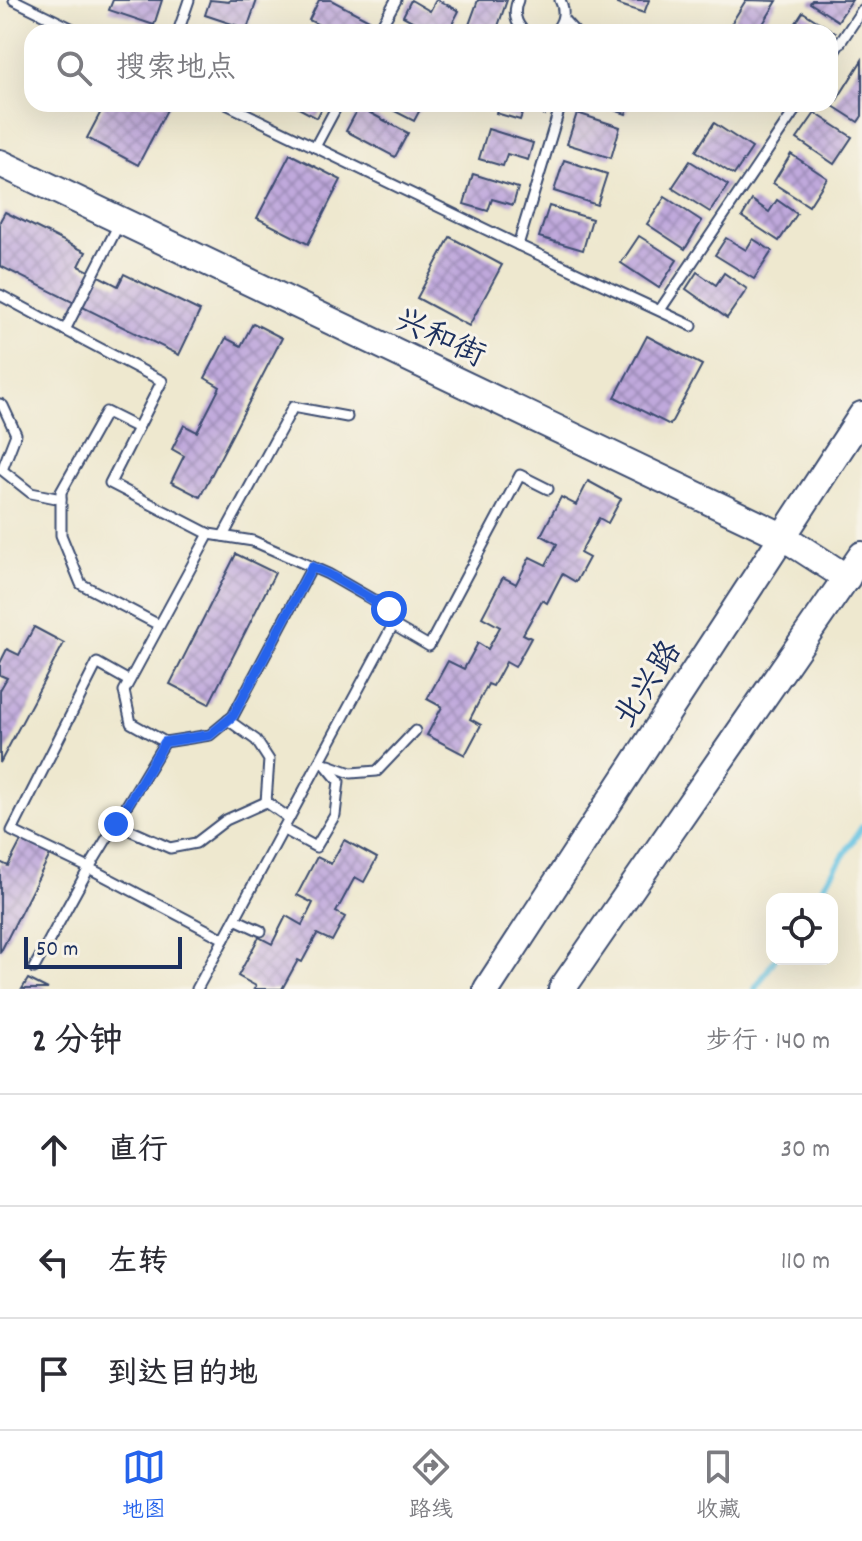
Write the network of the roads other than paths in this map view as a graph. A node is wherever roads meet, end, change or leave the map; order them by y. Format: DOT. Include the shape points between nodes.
graph roads {
  1 [pos="14,0"];
  2 [pos="189,0"];
  3 [pos="396,0"];
  4 [pos="518,0"];
  5 [pos="560,0"];
  6 [pos="862,10"];
  7 [pos="563,19"];
  8 [pos="63,24"];
  9 [pos="181,24"];
  10 [pos="382,24"];
  11 [pos="518,24"];
  12 [pos="560,24"];
  13 [pos="568,24"];
  14 [pos="838,46"];
  15 [pos="243,112"];
  16 [pos="334,112"];
  17 [pos="559,112"];
  18 [pos="794,112"];
  19 [pos="315,147"];
  20 [pos="0,163"];
  21 [pos="121,221"];
  22 [pos="518,245"];
  23 [pos="0,295"];
  24 [pos="660,310"];
  25 [pos="692,326"];
  26 [pos="65,330"];
  27 [pos="0,404"];
  28 [pos="862,415"];
  29 [pos="347,417"];
  30 [pos="138,428"];
  31 [pos="1,471"];
  32 [pos="548,489"];
  33 [pos="61,499"];
  34 [pos="209,534"];
  35 [pos="223,536"];
  36 [pos="782,536"];
  37 [pos="862,555"];
  38 [pos="312,567"];
  39 [pos="847,578"];
  40 [pos="159,625"];
  41 [pos="393,625"];
  42 [pos="129,681"];
  43 [pos="228,720"];
  44 [pos="415,731"];
  45 [pos="165,742"];
  46 [pos="266,802"];
  47 [pos="289,818"];
  48 [pos="116,824"];
  49 [pos="0,825"];
  50 [pos="283,829"];
  51 [pos="12,831"];
  52 [pos="89,868"];
  53 [pos="235,919"];
  54 [pos="261,931"];
  55 [pos="224,939"];
  56 [pos="34,968"];
  57 [pos="197,989"];
  58 [pos="487,989"];
  59 [pos="562,989"];
  1 -- 8 [label="lane"];
  2 -- 9 [label="lane"];
  3 -- 10 [label="lane"];
  4 -- 11 [label="lane"];
  5 -- 7 [label="lane"];
  6 -- 14 [label="lane"];
  7 -- 12 [label="lane"];
  7 -- 13 [label="lane"];
  15 -- 19 [label="lane"];
  16 -- 19 [label="lane"];
  17 -- 22 [label="lane"];
  18 -- 24 [label="lane"];
  19 -- 22 [label="lane"];
  20 -- 21 [label="main road, 兴和街"];
  21 -- 26 [label="lane"];
  21 -- 36 [label="main road, 兴和街"];
  22 -- 24 [label="lane"];
  23 -- 26 [label="lane"];
  24 -- 25 [label="lane"];
  26 -- 30 [label="lane" via="162,381"];
  27 -- 31 [label="lane" via="16,434"];
  28 -- 36 [label="main road, 北兴路"];
  29 -- 35 [label="lane" via="293,407"];
  30 -- 33 [label="lane" via="106,412"];
  30 -- 34 [label="lane" via="110,483"];
  31 -- 33 [label="lane" via="31,493"];
  32 -- 41 [label="lane" via="520,475 429,646"];
  33 -- 40 [label="lane" via="61,535 81,584"];
  34 -- 35 [label="lane"];
  34 -- 40 [label="lane"];
  35 -- 38 [label="lane" via="253,541"];
  36 -- 39 [label="main road, 兴和街"];
  36 -- 58 [label="main road, 北兴路"];
  37 -- 39 [label="main road"];
  38 -- 41 [label="lane" via="389,609"];
  38 -- 43 [label="lane"];
  39 -- 59 [label="main road"];
  40 -- 42 [label="lane"];
  41 -- 47 [label="lane"];
  42 -- 45 [label="lane" via="124,691 131,723"];
  42 -- 51 [label="lane" via="97,663"];
  43 -- 45 [label="lane" via="210,735"];
  43 -- 46 [label="lane" via="256,740 269,760"];
  44 -- 50 [label="lane" via="377,771 351,773 325,764 339,781 335,815 316,847"];
  45 -- 48 [label="lane"];
  46 -- 47 [label="lane"];
  46 -- 48 [label="lane" via="226,820 196,843 170,848"];
  47 -- 50 [label="lane"];
  48 -- 52 [label="lane"];
  49 -- 51 [label="lane"];
  50 -- 53 [label="lane"];
  51 -- 52 [label="lane"];
  52 -- 55 [label="lane"];
  52 -- 56 [label="lane"];
  53 -- 54 [label="lane"];
  53 -- 55 [label="lane"];
  55 -- 57 [label="lane"];
}
